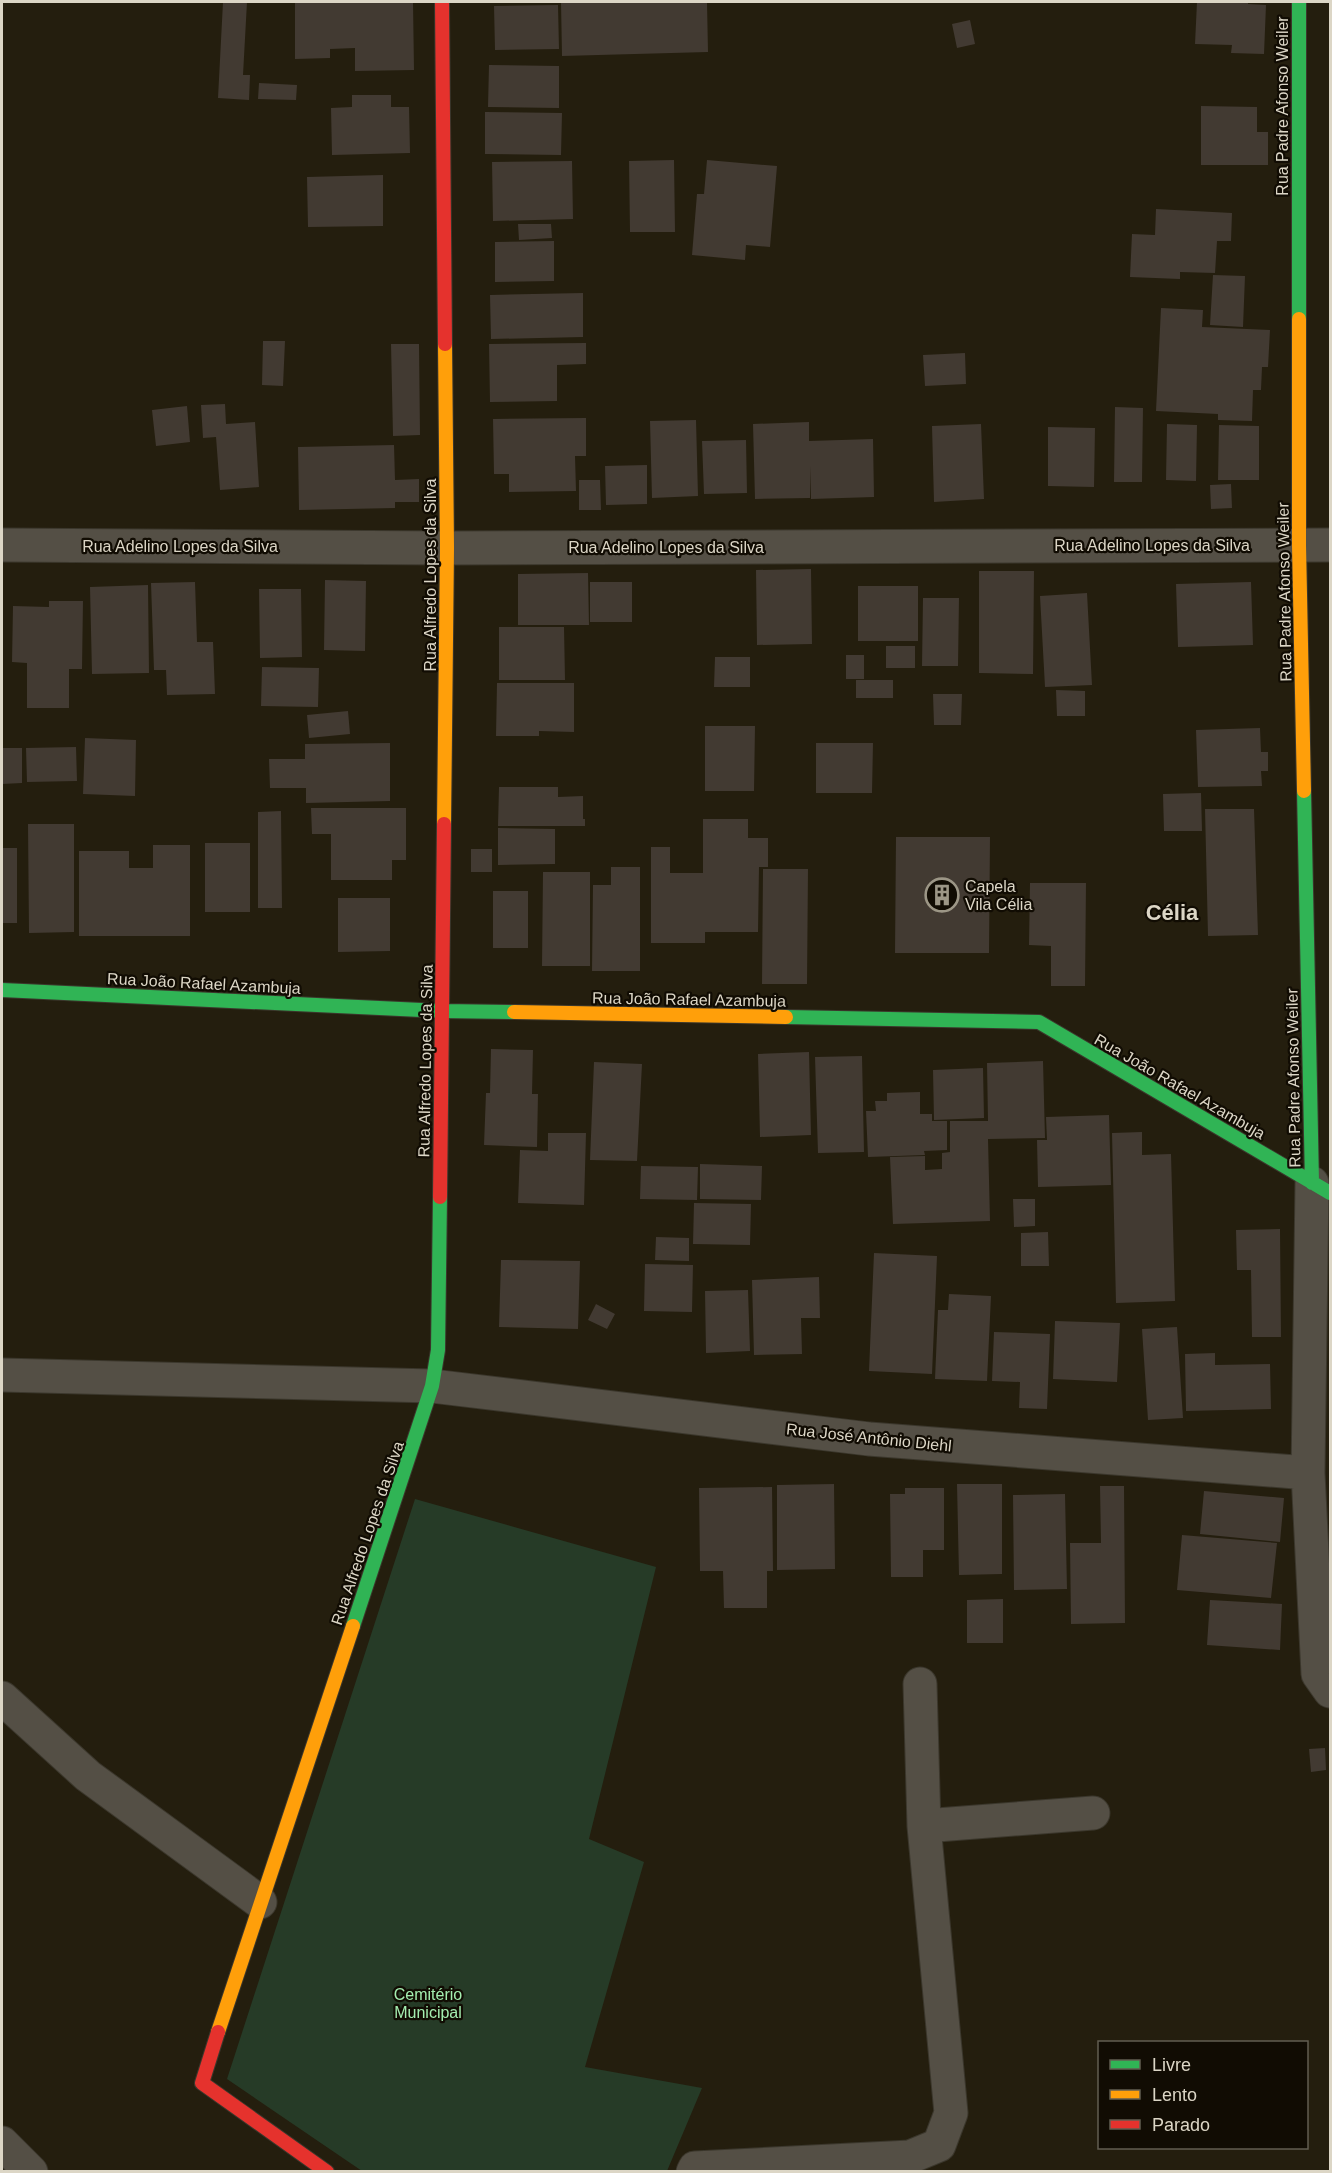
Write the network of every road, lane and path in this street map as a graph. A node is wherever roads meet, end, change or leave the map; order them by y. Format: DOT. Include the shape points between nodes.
graph roads {
  1 [pos="442,2"];
  2 [pos="1299,2"];
  3 [pos="2,545"];
  4 [pos="1315,545"];
  5 [pos="447,548"];
  6 [pos="2,990"];
  7 [pos="442,1011"];
  8 [pos="1321,1188"];
  9 [pos="2,1375"];
  10 [pos="432,1386"];
  11 [pos="1308,1473"];
  12 [pos="920,1684"];
  13 [pos="1330,1691"];
  14 [pos="2,1698"];
  15 [pos="1093,1813"];
  16 [pos="924,1826"];
  17 [pos="260,1902"];
  18 [pos="2,2143"];
  19 [pos="30,2172"];
  20 [pos="327,2172"];
  21 [pos="693,2172"];
  1 -- 5 [label="street, Rua Alfredo Lopes da Silva"];
  2 -- 4 [label="street, Rua Padre Afonso Weiler"];
  3 -- 5 [label="street, Rua Adelino Lopes da Silva"];
  4 -- 5 [label="street, Rua Adelino Lopes da Silva"];
  4 -- 8 [label="street, Rua Padre Afonso Weiler"];
  5 -- 7 [label="street, Rua Alfredo Lopes da Silva"];
  6 -- 7 [label="street, Rua João Rafael Azambuja"];
  7 -- 8 [label="street, Rua João Rafael Azambuja" via="1039,1022"];
  7 -- 10 [label="street, Rua Alfredo Lopes da Silva" via="438,1350"];
  8 -- 11 [label="street"];
  9 -- 10 [label="street, Rua José Antônio Diehl"];
  10 -- 11 [label="street, Rua José Antônio Diehl" via="868,1439"];
  10 -- 17 [label="street, Rua Alfredo Lopes da Silva"];
  11 -- 13 [label="street" via="1318,1674"];
  12 -- 16 [label="street"];
  14 -- 17 [label="street" via="88,1776"];
  15 -- 16 [label="street"];
  16 -- 21 [label="street" via="951,2113 939,2145 910,2157 695,2168"];
  17 -- 20 [label="street, Rua Alfredo Lopes da Silva" via="202,2083"];
  18 -- 19 [label="street"];
}
